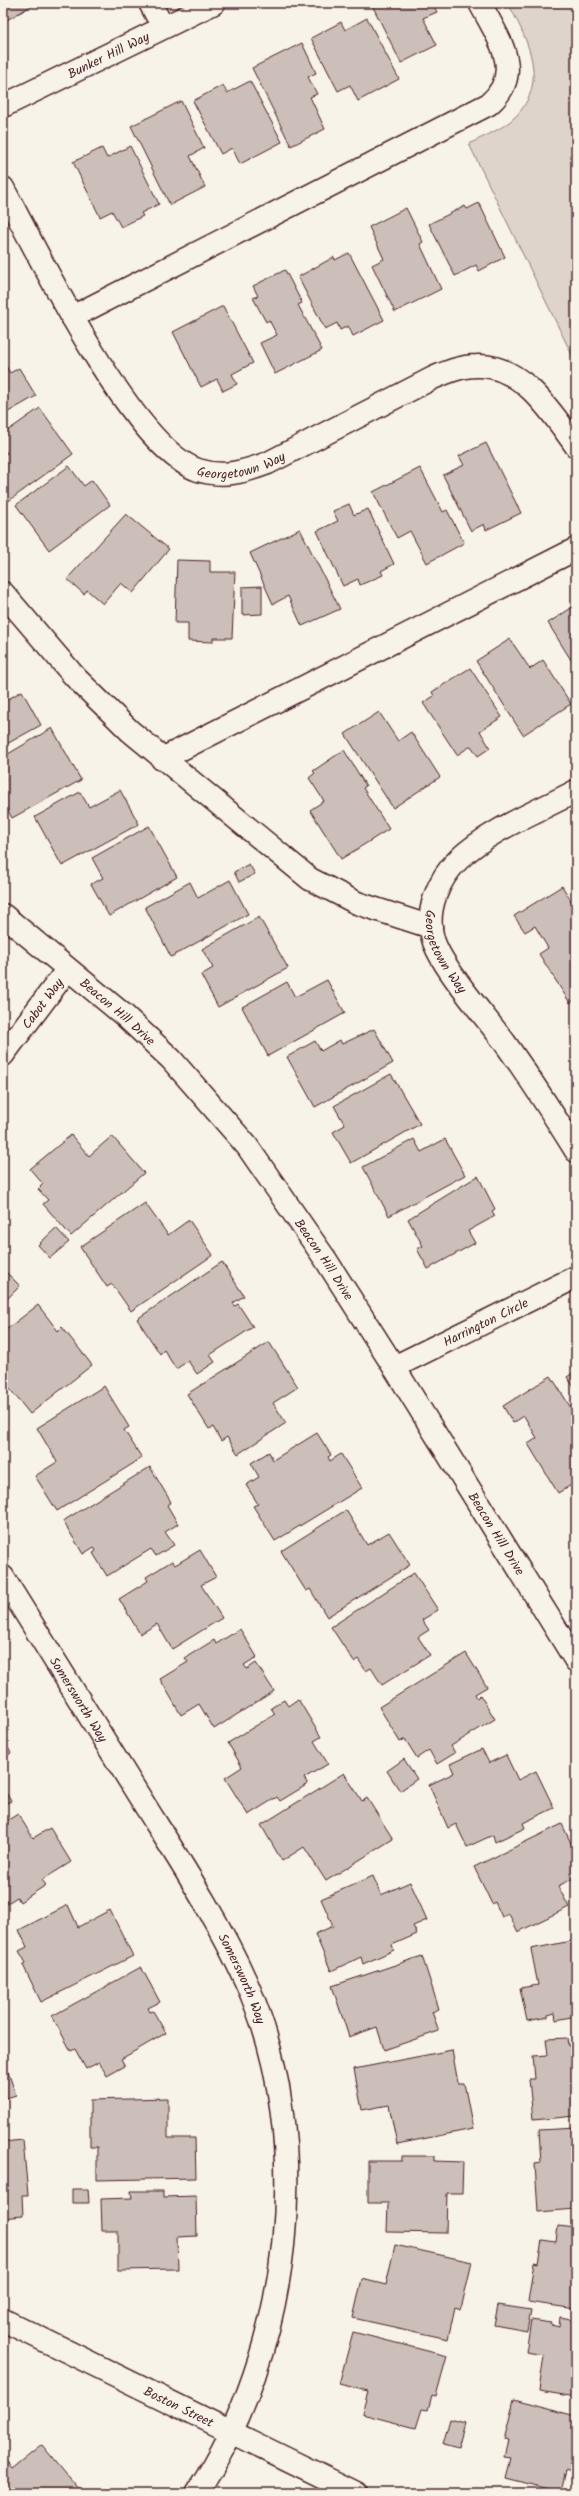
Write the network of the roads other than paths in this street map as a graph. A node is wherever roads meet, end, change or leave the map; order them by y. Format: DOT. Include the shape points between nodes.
graph roads {
  1 [pos="150,3"];
  2 [pos="214,3"];
  3 [pos="480,3"];
  4 [pos="163,26"];
  5 [pos="3,106"];
  6 [pos="3,188"];
  7 [pos="72,317"];
  8 [pos="576,446"];
  9 [pos="576,549"];
  10 [pos="3,593"];
  11 [pos="162,759"];
  12 [pos="576,791"];
  13 [pos="3,915"];
  14 [pos="431,927"];
  15 [pos="68,970"];
  16 [pos="3,1056"];
  17 [pos="576,1151"];
  18 [pos="576,1277"];
  19 [pos="394,1367"];
  20 [pos="3,1577"];
  21 [pos="576,1661"];
  22 [pos="3,2320"];
  23 [pos="230,2432"];
  24 [pos="197,2493"];
  25 [pos="356,2493"];
  1 -- 4 [label="street"];
  2 -- 4 [label="street, Bunker Hill Way"];
  3 -- 7 [label="street" via="506,55 509,72 504,86 489,104"];
  4 -- 5 [label="street, Bunker Hill Way"];
  6 -- 7 [label="street, Georgetown Way"];
  7 -- 8 [label="street, Georgetown Way" via="152,435 174,457 197,470 220,475 244,472 268,463 433,378 458,368 477,366 494,368 529,388"];
  9 -- 11 [label="street"];
  10 -- 11 [label="street" via="75,677"];
  11 -- 14 [label="street" via="310,879 357,903"];
  12 -- 14 [label="street, Georgetown Way" via="485,840 458,859 436,893 431,910"];
  13 -- 15 [label="street, Beacon Hill Drive"];
  14 -- 17 [label="street, Georgetown Way" via="440,954 538,1090"];
  15 -- 16 [label="street, Cabot Way"];
  15 -- 19 [label="street, Beacon Hill Drive" via="125,1016 171,1059 248,1146 326,1260"];
  18 -- 19 [label="street, Harrington Circle"];
  19 -- 21 [label="street, Beacon Hill Drive"];
  20 -- 23 [label="street, Somersworth Way" via="202,1898 247,1985 266,2037 283,2129 286,2185 283,2251 275,2304 261,2357"];
  22 -- 23 [label="street, Boston Street"];
  23 -- 24 [label="street, Somersworth Way"];
  23 -- 25 [label="street, Boston Street"];
}
